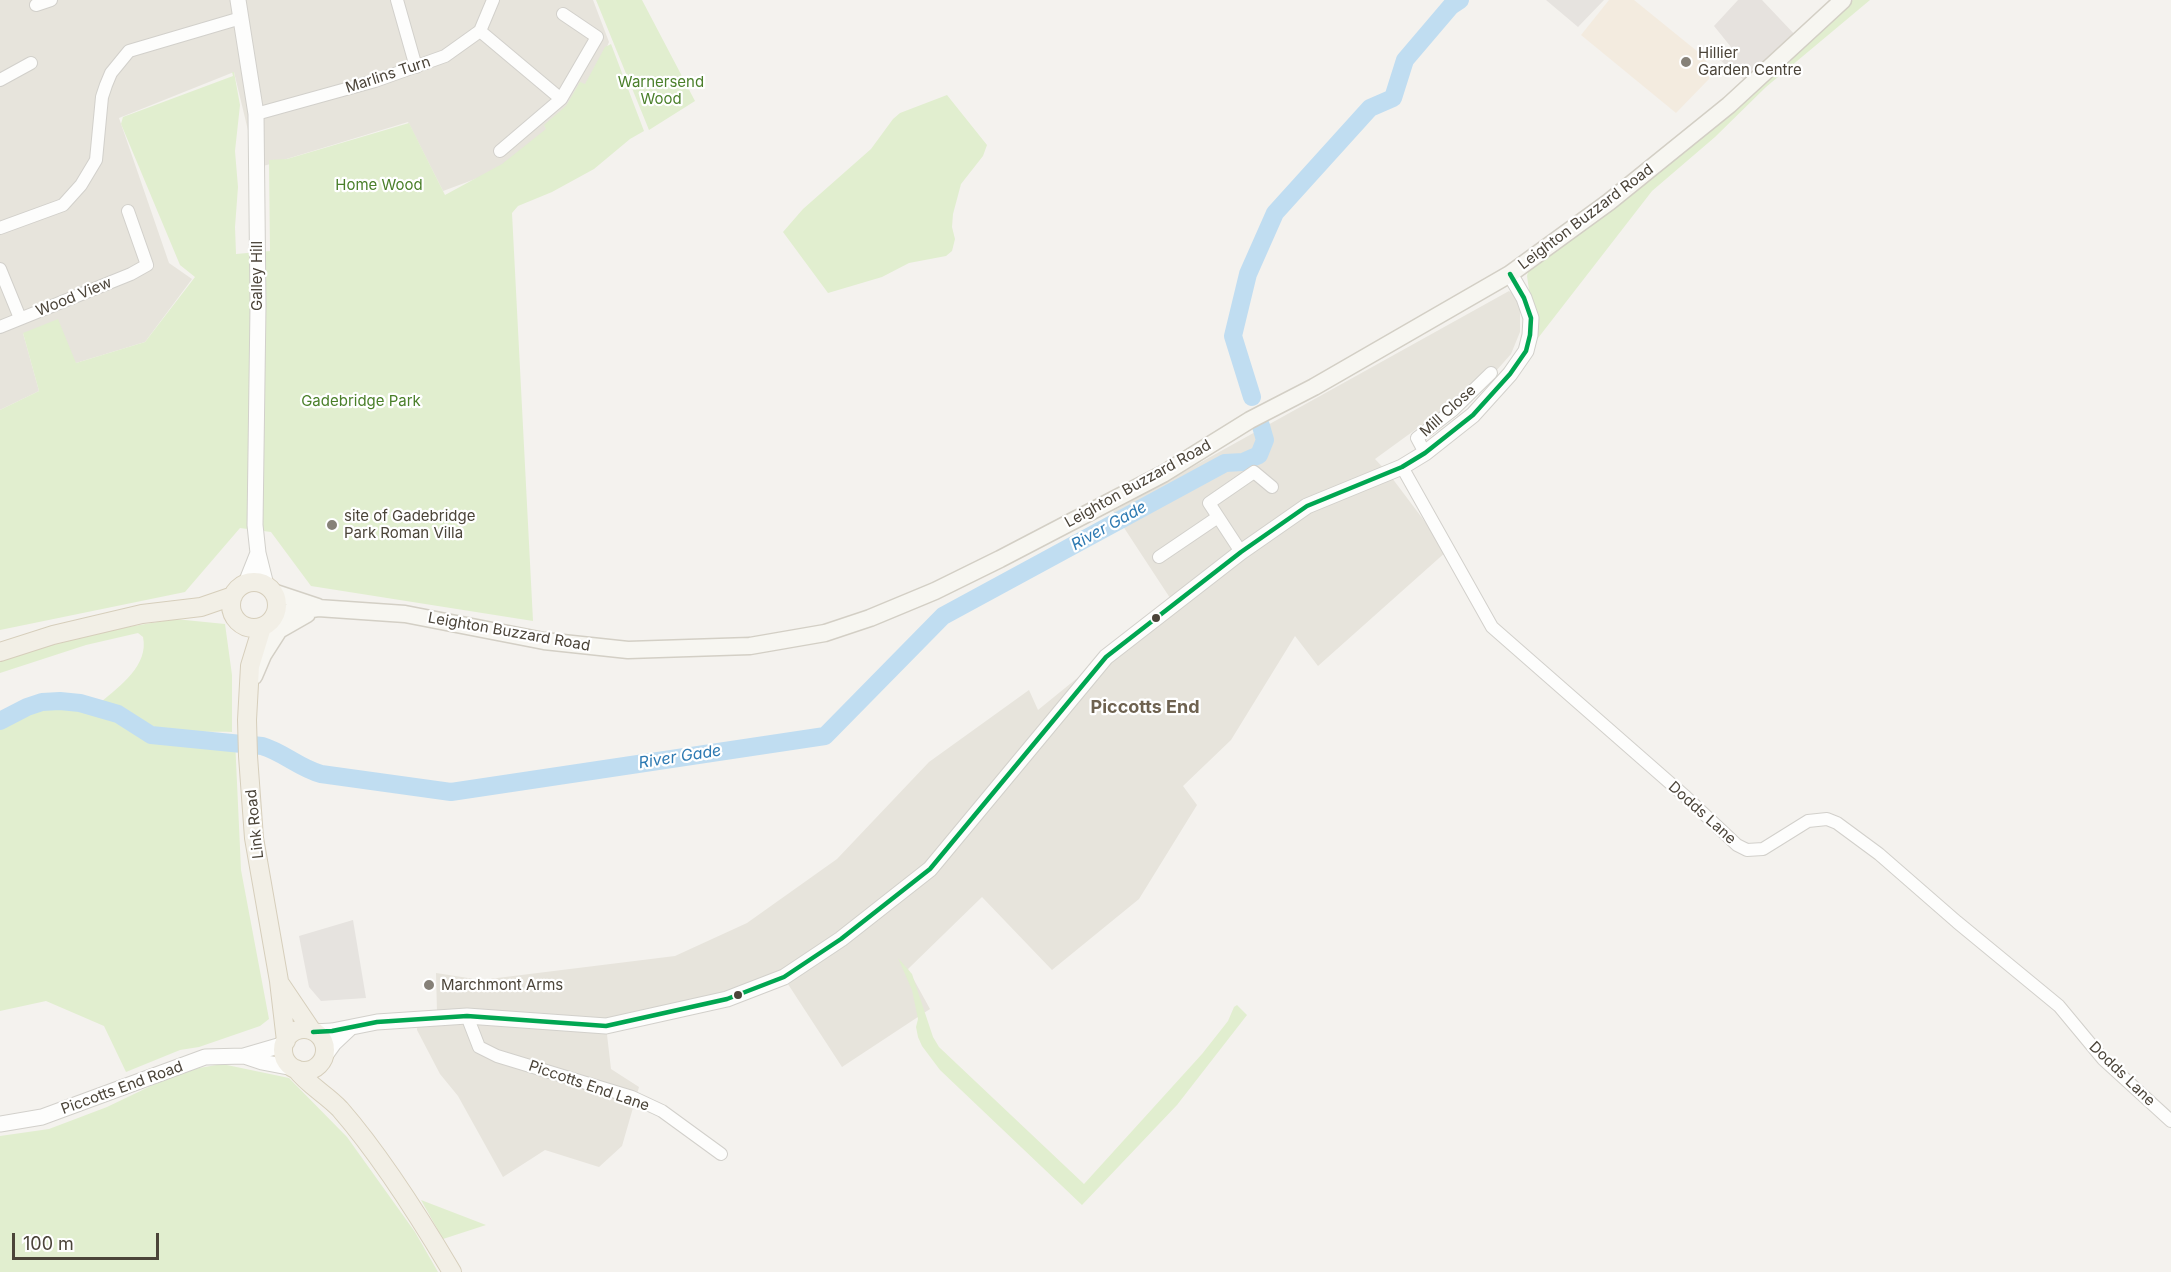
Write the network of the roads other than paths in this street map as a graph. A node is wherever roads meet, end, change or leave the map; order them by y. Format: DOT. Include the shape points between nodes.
graph roads {
  1 [pos="51,0"];
  2 [pos="238,0"];
  3 [pos="397,0"];
  4 [pos="493,0"];
  5 [pos="1843,0"];
  6 [pos="36,5"];
  7 [pos="563,14"];
  8 [pos="241,18"];
  9 [pos="480,31"];
  10 [pos="31,63"];
  11 [pos="416,67"];
  12 [pos="0,80"];
  13 [pos="561,99"];
  14 [pos="256,114"];
  15 [pos="500,151"];
  16 [pos="129,211"];
  17 [pos="0,228"];
  18 [pos="0,269"];
  19 [pos="1510,274"];
  20 [pos="20,318"];
  21 [pos="0,327"];
  22 [pos="1491,373"];
  23 [pos="1425,453"];
  24 [pos="1402,467"];
  25 [pos="1272,488"];
  26 [pos="1218,517"];
  27 [pos="1241,552"];
  28 [pos="258,553"];
  29 [pos="1159,557"];
  30 [pos="270,588"];
  31 [pos="239,589"];
  32 [pos="201,607"];
  33 [pos="318,608"];
  34 [pos="237,620"];
  35 [pos="269,621"];
  36 [pos="0,652"];
  37 [pos="250,666"];
  38 [pos="248,690"];
  39 [pos="279,981"];
  40 [pos="466,1016"];
  41 [pos="350,1028"];
  42 [pos="313,1031"];
  43 [pos="285,1042"];
  44 [pos="244,1056"];
  45 [pos="324,1058"];
  46 [pos="295,1069"];
  47 [pos="339,1108"];
  48 [pos="2171,1121"];
  49 [pos="0,1124"];
  50 [pos="721,1154"];
  51 [pos="452,1272"];
  1 -- 6 [label="street"];
  2 -- 8 [label="street, Galley Hill"];
  3 -- 11 [label="street"];
  4 -- 9 [label="street"];
  5 -- 19 [label="main road, Leighton Buzzard Road" via="1729,105 1609,202"];
  7 -- 13 [label="street" via="597,37"];
  8 -- 14 [label="street, Galley Hill"];
  8 -- 17 [label="street" via="129,51 106,85 96,160 81,184 63,205"];
  9 -- 11 [label="street, Marlins Turn" via="445,56"];
  9 -- 13 [label="street"];
  10 -- 12 [label="street"];
  11 -- 14 [label="street, Marlins Turn"];
  13 -- 15 [label="street"];
  14 -- 28 [label="street, Galley Hill"];
  16 -- 20 [label="street, Wood View" via="147,265"];
  18 -- 20 [label="street"];
  19 -- 23 [label="street" via="1531,318 1526,351 1473,414"];
  19 -- 33 [label="main road, Leighton Buzzard Road" via="1250,420 1163,474 935,591 825,633 750,646 628,650 544,641 405,614"];
  20 -- 21 [label="street, Wood View"];
  22 -- 23 [label="street, Mill Close" via="1417,438"];
  23 -- 24 [label="street"];
  24 -- 27 [label="street" via="1307,506"];
  24 -- 48 [label="street, Dodds Lane" via="1492,627 1737,845 1747,850 1764,849 1808,821 1827,819 1837,823 2060,1006 2103,1059"];
  25 -- 26 [label="street" via="1254,472 1209,502"];
  26 -- 27 [label="street"];
  26 -- 29 [label="street"];
  27 -- 40 [label="street" via="1106,657 930,869 784,977 727,999 606,1026"];
  28 -- 30 [label="street, Galley Hill"];
  28 -- 31 [label="street, Galley Hill"];
  30 -- 31 [label="main road" via="258,582"];
  30 -- 33 [label="main road, Leighton Buzzard Road"];
  30 -- 35 [label="main road" via="277,600"];
  31 -- 32 [label="main road"];
  31 -- 34 [label="main road" via="231,605"];
  32 -- 34 [label="main road"];
  32 -- 36 [label="main road" via="142,614"];
  33 -- 35 [label="main road, Leighton Buzzard Road"];
  33 -- 38 [label="main road" via="279,630"];
  34 -- 35 [label="main road" via="246,627"];
  34 -- 37 [label="main road, Link Road" via="246,640"];
  35 -- 37 [label="main road, Link Road"];
  37 -- 38 [label="main road, Link Road"];
  38 -- 39 [label="main road, Link Road" via="254,838"];
  39 -- 42 [label="main road, Link Road"];
  39 -- 43 [label="main road, Link Road"];
  40 -- 41 [label="street" via="377,1022"];
  40 -- 50 [label="street, Piccotts End Lane" via="479,1047 497,1056 632,1096 662,1111"];
  41 -- 42 [label="street"];
  41 -- 45 [label="street"];
  42 -- 43 [label="main road" via="297,1031"];
  42 -- 45 [label="main road, Link Road" via="323,1042"];
  43 -- 44 [label="street, Piccotts End Road"];
  43 -- 46 [label="main road, Link Road" via="286,1060"];
  44 -- 46 [label="street, Piccotts End Road"];
  44 -- 49 [label="street, Piccotts End Road" via="206,1057 42,1117"];
  45 -- 46 [label="main road" via="312,1070"];
  45 -- 47 [label="main road, Link Road" via="326,1080"];
  46 -- 47 [label="main road, Link Road"];
  47 -- 51 [label="main road, Link Road" via="406,1198"];
}
